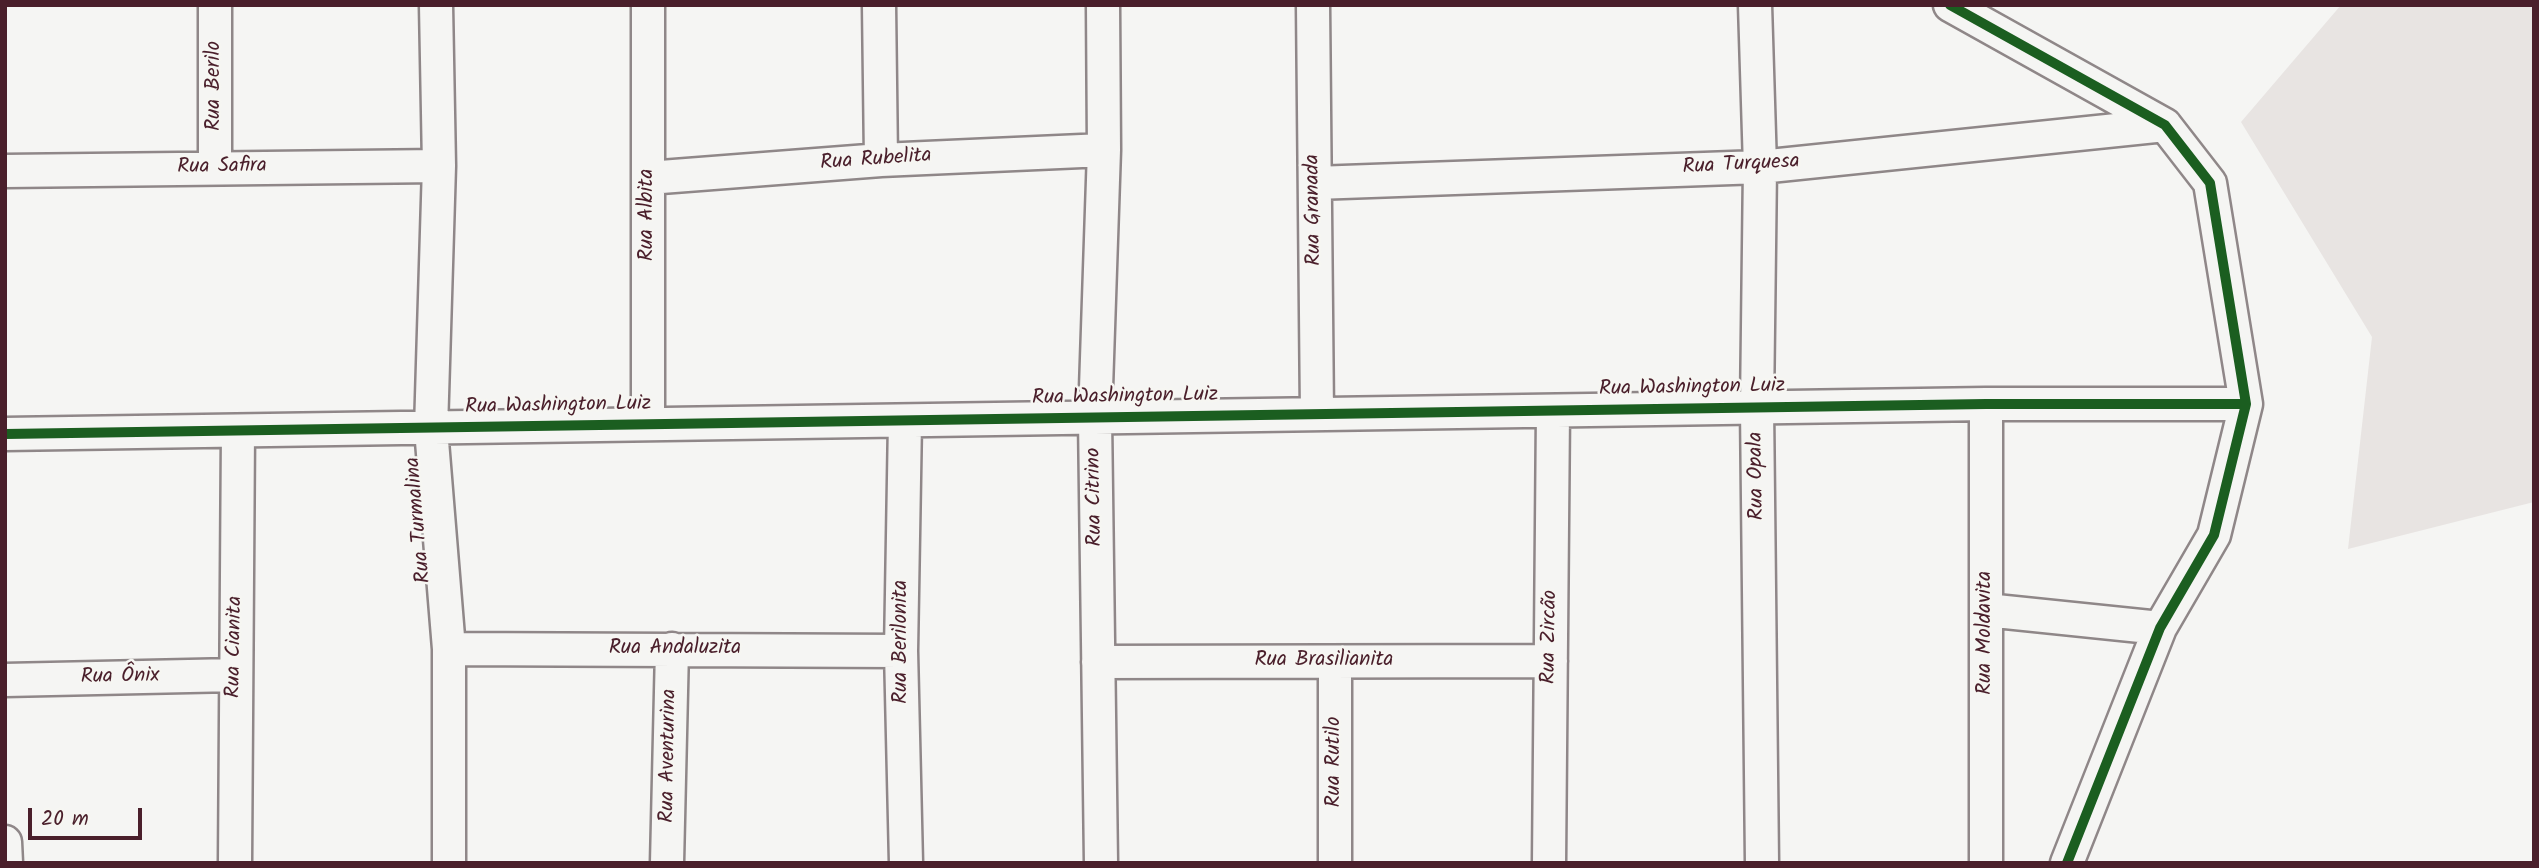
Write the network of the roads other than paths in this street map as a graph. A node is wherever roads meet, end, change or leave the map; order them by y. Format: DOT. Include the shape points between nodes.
graph roads {
  1 [pos="215,5"];
  2 [pos="436,5"];
  3 [pos="648,5"];
  4 [pos="879,5"];
  5 [pos="1103,5"];
  6 [pos="1313,5"];
  7 [pos="1755,5"];
  8 [pos="1950,5"];
  9 [pos="2165,125"];
  10 [pos="1104,150"];
  11 [pos="881,160"];
  12 [pos="439,166"];
  13 [pos="1760,167"];
  14 [pos="215,168"];
  15 [pos="5,171"];
  16 [pos="648,178"];
  17 [pos="1315,183"];
  18 [pos="1986,404"];
  19 [pos="2246,404"];
  20 [pos="1757,407"];
  21 [pos="1553,411"];
  22 [pos="1317,414"];
  23 [pos="1095,418"];
  24 [pos="905,421"];
  25 [pos="648,424"];
  26 [pos="432,429"];
  27 [pos="238,431"];
  28 [pos="5,434"];
  29 [pos="1986,610"];
  30 [pos="2160,628"];
  31 [pos="449,649"];
  32 [pos="672,649"];
  33 [pos="901,651"];
  34 [pos="1550,661"];
  35 [pos="1098,662"];
  36 [pos="1335,662"];
  37 [pos="235,675"];
  38 [pos="5,680"];
  39 [pos="5,842"];
  40 [pos="5,863"];
  41 [pos="235,863"];
  42 [pos="449,863"];
  43 [pos="667,863"];
  44 [pos="906,863"];
  45 [pos="1101,863"];
  46 [pos="1335,863"];
  47 [pos="1549,863"];
  48 [pos="1762,863"];
  49 [pos="1986,863"];
  50 [pos="2067,863"];
  1 -- 14 [label="street, Rua Berilo"];
  2 -- 12 [label="street, Rua Turmalina"];
  3 -- 16 [label="street, Rua Albita"];
  4 -- 11 [label="street"];
  5 -- 10 [label="street, Rua Citrino"];
  6 -- 17 [label="street, Rua Granada"];
  7 -- 13 [label="street, Rua Opala"];
  8 -- 9 [label="street"];
  9 -- 13 [label="street, Rua Turquesa"];
  9 -- 19 [label="street" via="2210,183"];
  10 -- 11 [label="street, Rua Rubelita"];
  10 -- 23 [label="street, Rua Citrino"];
  11 -- 16 [label="street, Rua Rubelita"];
  12 -- 14 [label="street, Rua Safira"];
  12 -- 26 [label="street, Rua Turmalina"];
  13 -- 17 [label="street, Rua Turquesa"];
  13 -- 20 [label="street, Rua Opala"];
  14 -- 15 [label="street, Rua Safira"];
  16 -- 25 [label="street, Rua Albita"];
  17 -- 22 [label="street, Rua Granada"];
  18 -- 19 [label="street, Rua Washington Luiz"];
  18 -- 20 [label="street, Rua Washington Luiz"];
  18 -- 29 [label="street, Rua Moldavita"];
  19 -- 30 [label="street" via="2214,536"];
  20 -- 21 [label="street, Rua Washington Luiz"];
  20 -- 48 [label="street, Rua Opala"];
  21 -- 22 [label="street, Rua Washington Luiz"];
  21 -- 34 [label="street, Rua Zircão"];
  22 -- 23 [label="street, Rua Washington Luiz"];
  23 -- 24 [label="street, Rua Washington Luiz"];
  23 -- 35 [label="street, Rua Citrino"];
  24 -- 25 [label="street, Rua Washington Luiz"];
  24 -- 33 [label="street, Rua Berilonita"];
  25 -- 26 [label="street, Rua Washington Luiz"];
  26 -- 27 [label="street, Rua Washington Luiz"];
  26 -- 31 [label="street, Rua Turmalina"];
  27 -- 28 [label="street, Rua Washington Luiz"];
  27 -- 37 [label="street, Rua Cianita"];
  29 -- 30 [label="street"];
  29 -- 49 [label="street, Rua Moldavita"];
  30 -- 50 [label="street"];
  31 -- 32 [label="street, Rua Andaluzita"];
  31 -- 42 [label="street, Rua Turmalina"];
  32 -- 33 [label="street, Rua Andaluzita"];
  32 -- 43 [label="street, Rua Aventurina"];
  33 -- 44 [label="street, Rua Berilonita"];
  34 -- 36 [label="street, Rua Brasilianita"];
  34 -- 47 [label="street, Rua Zircão"];
  35 -- 36 [label="street, Rua Brasilianita"];
  35 -- 45 [label="street, Rua Citrino"];
  36 -- 46 [label="street, Rua Rutilo"];
  37 -- 38 [label="street, Rua Ônix"];
  37 -- 41 [label="street, Rua Cianita"];
  39 -- 40 [label="street"];
}
